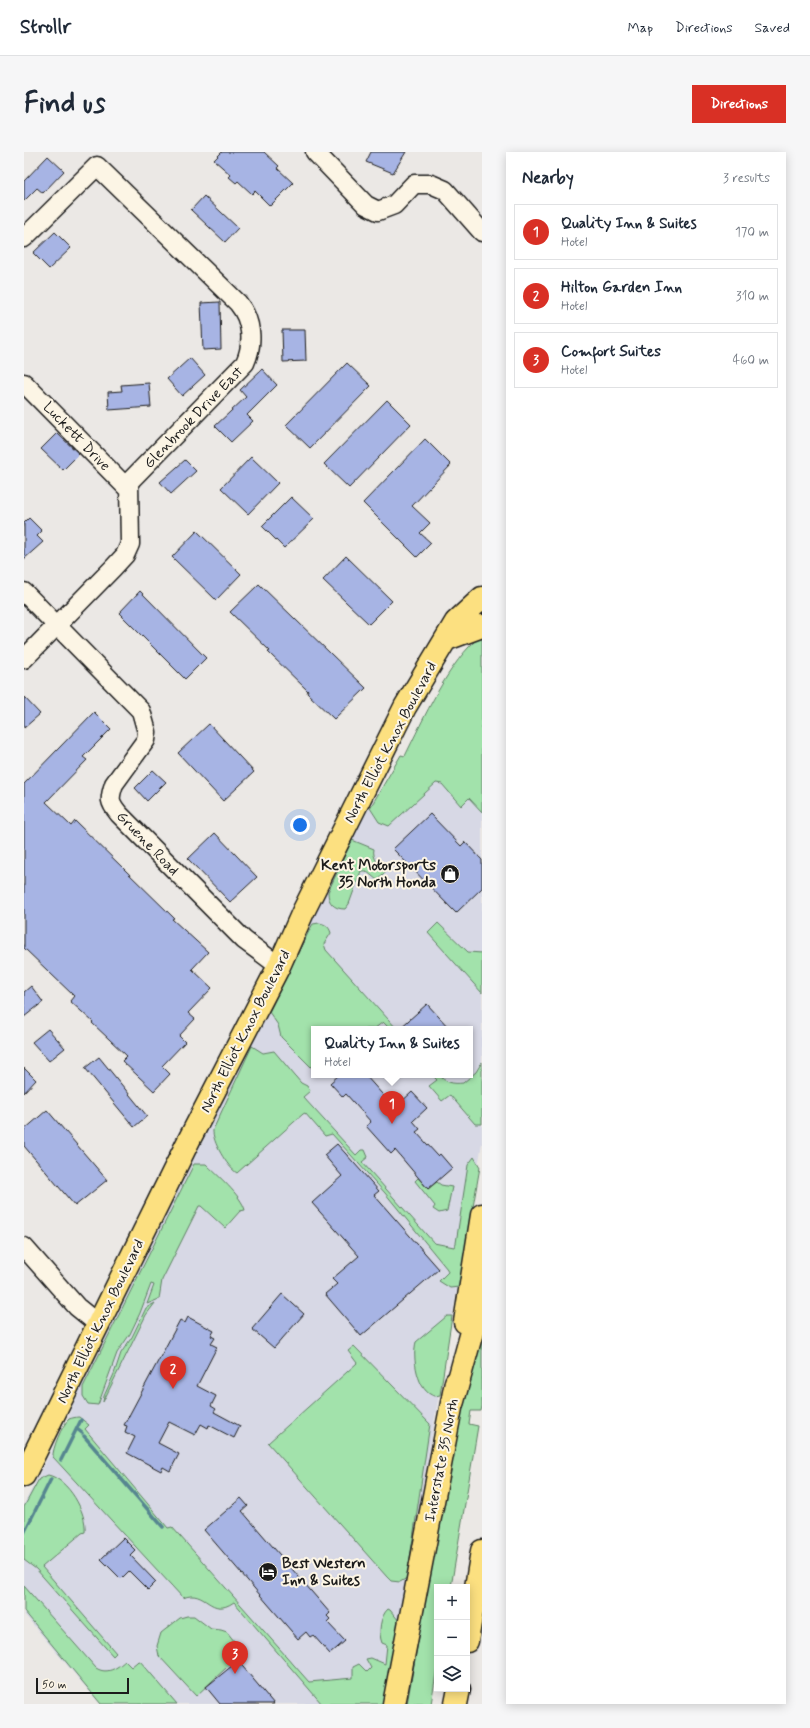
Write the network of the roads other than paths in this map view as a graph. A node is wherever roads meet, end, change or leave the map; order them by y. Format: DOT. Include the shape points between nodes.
graph roads {
  1 [pos="315,152"];
  2 [pos="482,232"];
  3 [pos="24,238"];
  4 [pos="24,383"];
  5 [pos="129,490"];
  6 [pos="24,592"];
  7 [pos="482,598"];
  8 [pos="482,615"];
  9 [pos="57,626"];
  10 [pos="482,626"];
  11 [pos="453,637"];
  12 [pos="24,659"];
  13 [pos="280,966"];
  14 [pos="482,1215"];
  15 [pos="24,1247"];
  16 [pos="482,1284"];
  17 [pos="98,1324"];
  18 [pos="453,1401"];
  19 [pos="24,1475"];
  20 [pos="482,1551"];
  21 [pos="470,1623"];
  22 [pos="458,1692"];
  23 [pos="394,1704"];
  24 [pos="456,1704"];
  1 -- 2 [label="street" via="366,205 378,211 394,205 414,184 431,184 445,190"];
  3 -- 5 [label="street, Glenbrook Drive East" via="97,166 238,303 250,324 250,352 245,363 129,482"];
  4 -- 5 [label="street, Luckett Drive"];
  5 -- 9 [label="street, Glenbrook Drive East" via="128,549"];
  6 -- 9 [label="street, Gruene Road"];
  7 -- 11 [label="main road, North Elliot Knox Boulevard" via="456,622"];
  8 -- 11 [label="main road, North Elliot Knox Boulevard"];
  9 -- 12 [label="street, Glenbrook Drive East"];
  9 -- 13 [label="street, Gruene Road" via="141,711 145,724 146,740 114,784 111,804 244,940"];
  10 -- 11 [label="main road"];
  11 -- 13 [label="main road, North Elliot Knox Boulevard" via="424,674 398,721 303,912"];
  13 -- 17 [label="main road, North Elliot Knox Boulevard" via="190,1138"];
  14 -- 18 [label="main road, Interstate 35 North"];
  15 -- 17 [label="street" via="77,1307"];
  16 -- 18 [label="main road" via="475,1321"];
  17 -- 19 [label="main road, North Elliot Knox Boulevard"];
  18 -- 23 [label="main road, Interstate 35 North"];
  20 -- 21 [label="main road"];
  22 -- 24 [label="main road"];
}
